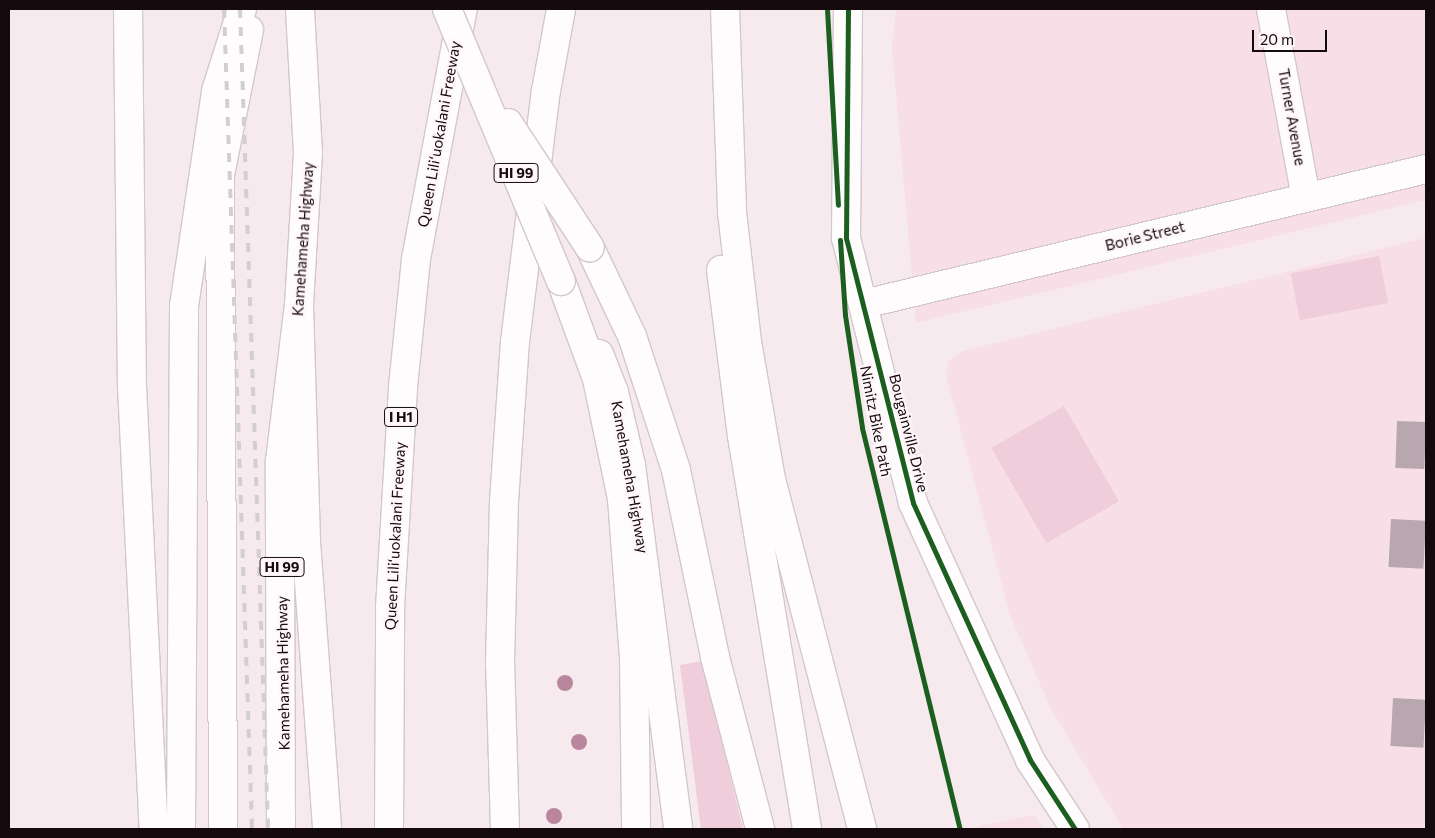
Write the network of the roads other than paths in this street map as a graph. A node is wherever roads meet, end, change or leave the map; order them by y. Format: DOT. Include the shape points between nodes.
graph roads {
  1 [pos="128,9"];
  2 [pos="242,9"];
  3 [pos="252,9"];
  4 [pos="300,9"];
  5 [pos="447,9"];
  6 [pos="462,9"];
  7 [pos="561,9"];
  8 [pos="713,9"];
  9 [pos="724,9"];
  10 [pos="848,9"];
  11 [pos="1272,9"];
  12 [pos="471,65"];
  13 [pos="1426,169"];
  14 [pos="1306,197"];
  15 [pos="864,304"];
  16 [pos="299,305"];
  17 [pos="587,335"];
  18 [pos="154,829"];
  19 [pos="181,829"];
  20 [pos="223,829"];
  21 [pos="281,829"];
  22 [pos="327,829"];
  23 [pos="389,829"];
  24 [pos="505,829"];
  25 [pos="636,829"];
  26 [pos="678,829"];
  27 [pos="760,829"];
  28 [pos="807,829"];
  29 [pos="862,829"];
  30 [pos="1075,829"];
  1 -- 18 [label="main road" via="132,386"];
  2 -- 19 [label="main road" via="216,92 184,306"];
  3 -- 20 [label="main road" via="245,65 220,175"];
  4 -- 16 [label="main road, Kamehameha Highway / HI 99" via="308,153"];
  5 -- 12 [label="main road, HI 99, bridge"];
  6 -- 23 [label="main road, Queen Liliʻuokalani Freeway / I H1" via="416,259 403,387 390,607"];
  7 -- 24 [label="main road" via="546,91 515,342 504,493 500,664"];
  8 -- 28 [label="main road" via="710,93 725,326"];
  9 -- 29 [label="main road" via="731,203 747,342 771,479"];
  10 -- 15 [label="main road, Bougainville Drive" via="846,238"];
  11 -- 14 [label="main road, Turner Avenue"];
  12 -- 17 [label="main road, HI 99, bridge" via="561,281"];
  12 -- 27 [label="main road, bridge" via="590,248 632,336 676,470 715,656"];
  13 -- 14 [label="main road, Borie Street"];
  14 -- 15 [label="main road, Borie Street"];
  15 -- 30 [label="main road, Bougainville Drive" via="913,503 1030,760"];
  16 -- 21 [label="main road, Kamehameha Highway / HI 99" via="280,461"];
  16 -- 22 [label="main road" via="306,541"];
  17 -- 25 [label="main road" via="608,431 628,558"];
  17 -- 26 [label="main road, Kamehameha Highway" via="614,392 631,465"];
}
